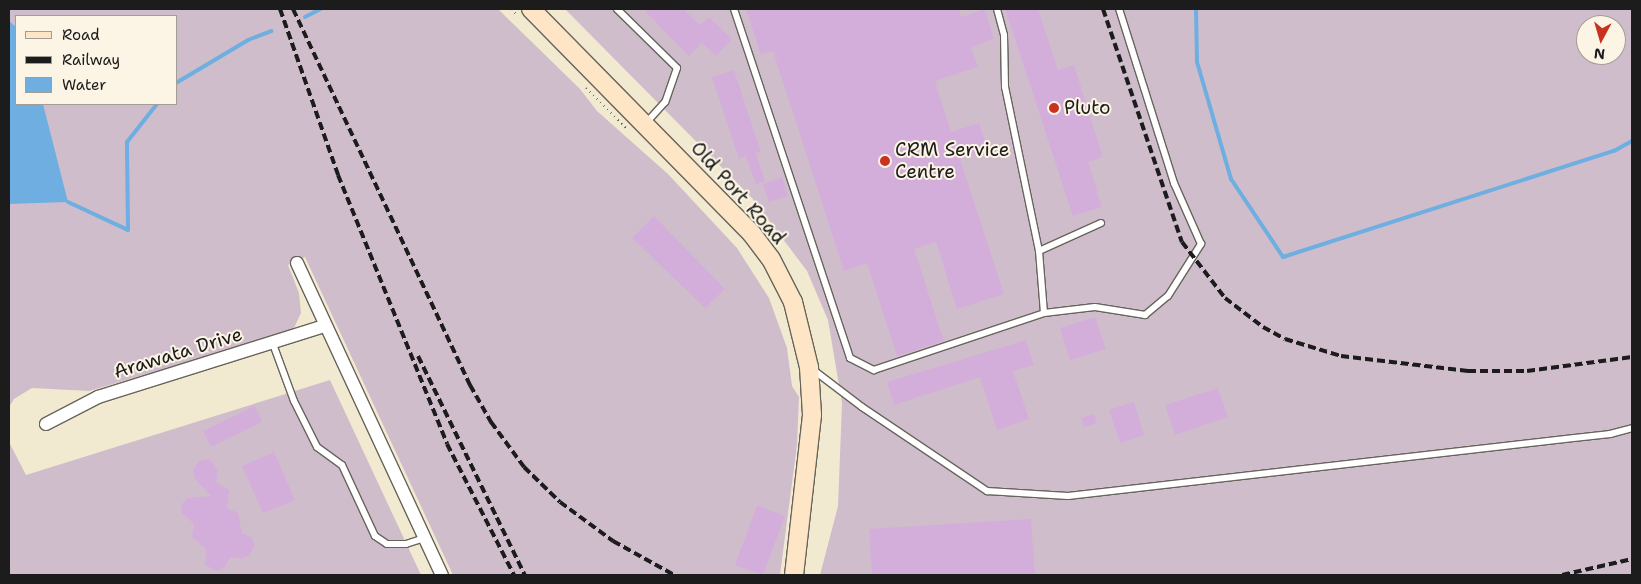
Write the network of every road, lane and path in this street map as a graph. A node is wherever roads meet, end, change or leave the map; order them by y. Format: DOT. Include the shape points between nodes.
graph roads {
  1 [pos="511,9"];
  2 [pos="617,9"];
  3 [pos="734,9"];
  4 [pos="997,9"];
  5 [pos="1119,9"];
  6 [pos="527,15"];
  7 [pos="582,82"];
  8 [pos="639,129"];
  9 [pos="1102,223"];
  10 [pos="1039,252"];
  11 [pos="297,263"];
  12 [pos="1044,313"];
  13 [pos="325,326"];
  14 [pos="272,344"];
  15 [pos="809,367"];
  16 [pos="46,424"];
  17 [pos="1632,428"];
  18 [pos="424,538"];
  19 [pos="442,575"];
  20 [pos="794,575"];
  1 -- 6 [label="path"];
  2 -- 8 [label="lane" via="677,68 665,102"];
  3 -- 12 [label="lane" via="850,358 874,370"];
  4 -- 10 [label="lane" via="1004,35 1005,87"];
  5 -- 12 [label="lane" via="1174,183 1201,244 1168,296 1145,315 1094,307"];
  6 -- 8 [label="street, Old Port Road"];
  7 -- 8 [label="path" via="604,108"];
  8 -- 15 [label="street, Old Port Road" via="752,234 771,259 798,315"];
  9 -- 10 [label="lane"];
  10 -- 12 [label="lane"];
  11 -- 13 [label="street"];
  13 -- 14 [label="street, Arawata Drive"];
  13 -- 18 [label="street"];
  14 -- 16 [label="street, Arawata Drive" via="98,397"];
  14 -- 18 [label="lane" via="294,401 317,447 342,465 375,536 387,544 406,544"];
  15 -- 17 [label="lane" via="862,407 987,491 1068,496 1600,435"];
  15 -- 20 [label="street, Old Port Road" via="812,415"];
  18 -- 19 [label="street"];
}
